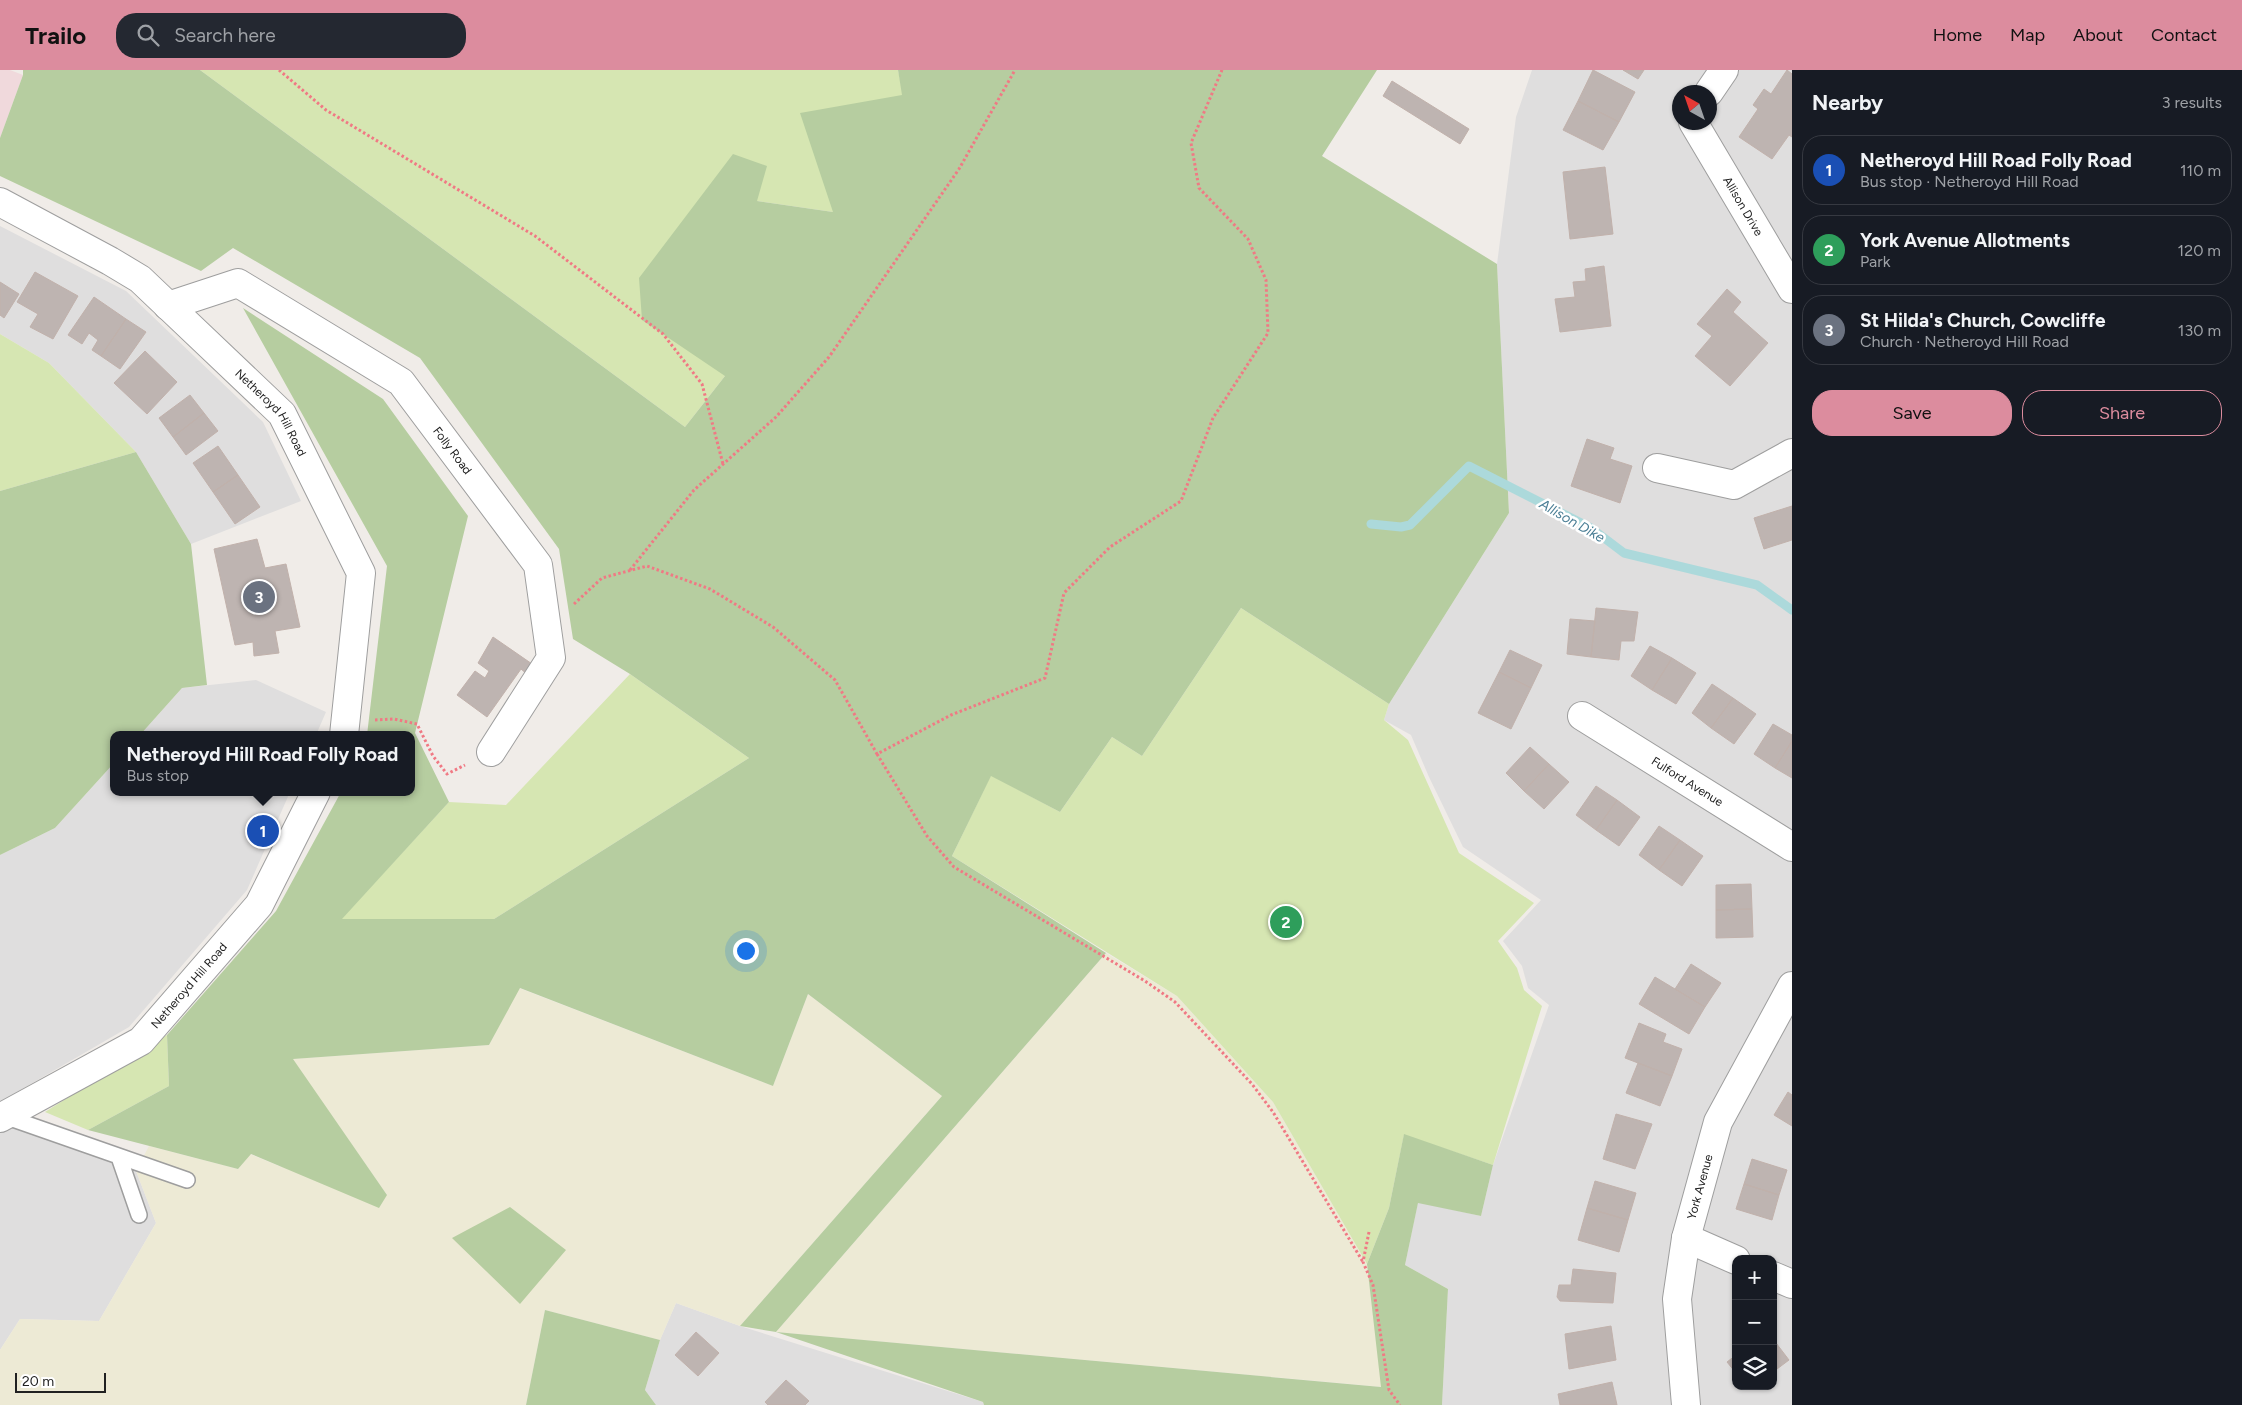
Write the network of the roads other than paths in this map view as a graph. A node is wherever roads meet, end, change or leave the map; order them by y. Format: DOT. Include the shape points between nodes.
graph roads {
  1 [pos="1724,70"];
  2 [pos="1714,85"];
  3 [pos="1697,130"];
  4 [pos="0,202"];
  5 [pos="1792,289"];
  6 [pos="168,306"];
  7 [pos="1792,453"];
  8 [pos="1657,468"];
  9 [pos="1582,716"];
  10 [pos="345,727"];
  11 [pos="491,752"];
  12 [pos="314,796"];
  13 [pos="1792,847"];
  14 [pos="1792,986"];
  15 [pos="2,1117"];
  16 [pos="119,1157"];
  17 [pos="187,1180"];
  18 [pos="139,1214"];
  19 [pos="1686,1238"];
  20 [pos="1732,1258"];
  21 [pos="1777,1278"];
  22 [pos="1792,1284"];
  23 [pos="1686,1405"];
  1 -- 2 [label="street"];
  3 -- 5 [label="street, Allison Drive"];
  4 -- 6 [label="street, Netheroyd Hill Road" via="140,279"];
  6 -- 10 [label="street, Netheroyd Hill Road" via="282,414 362,573"];
  6 -- 11 [label="street, Folly Road" via="238,283 401,382 538,565 551,658"];
  7 -- 8 [label="street" via="1734,485"];
  9 -- 13 [label="street, Fulford Avenue"];
  12 -- 15 [label="street, Netheroyd Hill Road" via="259,905 141,1041"];
  14 -- 19 [label="street, York Avenue" via="1718,1122"];
  15 -- 16 [label="lane"];
  16 -- 17 [label="lane"];
  16 -- 18 [label="lane"];
  19 -- 20 [label="street"];
  19 -- 23 [label="street, York Avenue" via="1676,1299"];
  21 -- 22 [label="street"];
}
